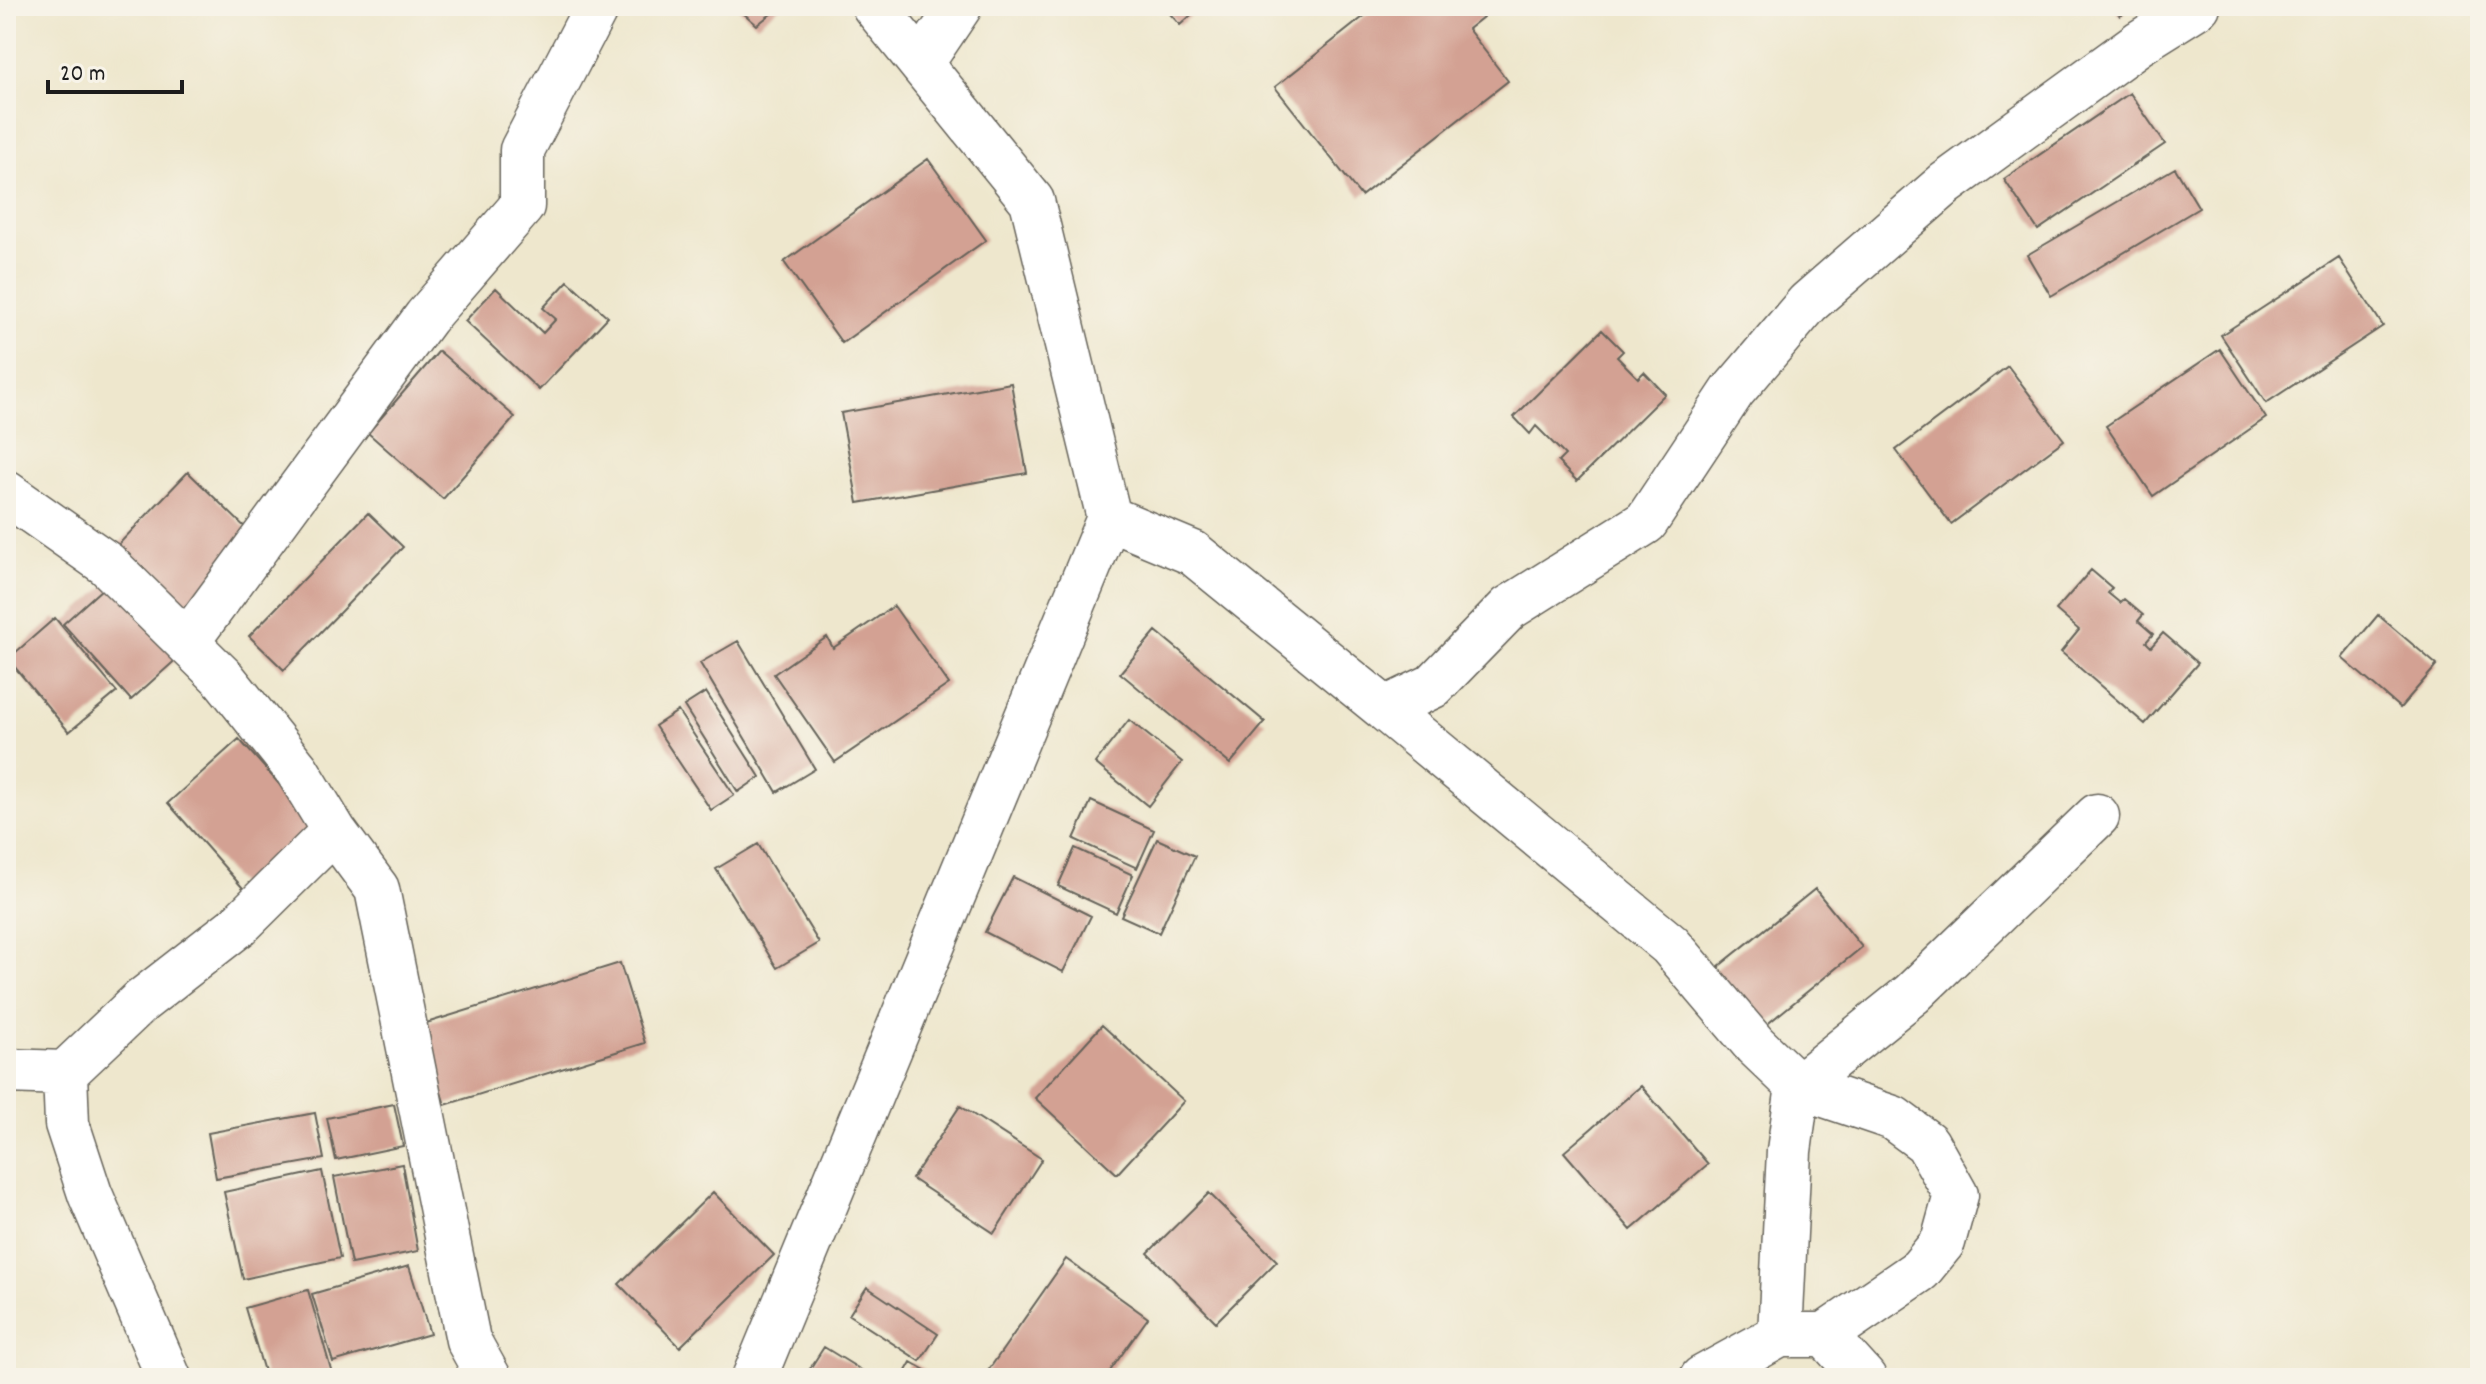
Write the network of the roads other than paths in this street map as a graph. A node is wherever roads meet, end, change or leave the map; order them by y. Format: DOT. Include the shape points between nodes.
graph roads {
  1 [pos="597,6"];
  2 [pos="874,6"];
  3 [pos="960,6"];
  4 [pos="2198,6"];
  5 [pos="921,64"];
  6 [pos="6,493"];
  7 [pos="1109,518"];
  8 [pos="187,642"];
  9 [pos="1385,709"];
  10 [pos="2097,816"];
  11 [pos="334,831"];
  12 [pos="6,1071"];
  13 [pos="65,1073"];
  14 [pos="1798,1086"];
  15 [pos="1780,1335"];
  16 [pos="1825,1335"];
  17 [pos="169,1378"];
  18 [pos="489,1378"];
  19 [pos="754,1378"];
  20 [pos="1702,1378"];
  21 [pos="1864,1378"];
  1 -- 8 [label="street" via="522,150 522,206 426,317"];
  2 -- 5 [label="street"];
  3 -- 5 [label="street"];
  4 -- 9 [label="street" via="1945,184 1808,303 1733,391 1646,522 1509,608 1433,686"];
  5 -- 7 [label="street" via="1032,201"];
  6 -- 8 [label="street" via="107,564"];
  7 -- 9 [label="street" via="1193,553"];
  7 -- 19 [label="street"];
  8 -- 11 [label="street" via="297,770"];
  9 -- 14 [label="street" via="1670,945 1755,1045"];
  10 -- 14 [label="street" via="1912,994"];
  11 -- 13 [label="street" via="239,925 140,1002"];
  11 -- 18 [label="street" via="377,889 468,1340"];
  12 -- 13 [label="street"];
  13 -- 17 [label="street" via="67,1124 85,1180"];
  14 -- 15 [label="street" via="1789,1151"];
  14 -- 16 [label="street" via="1893,1118 1927,1143 1956,1195 1943,1242 1920,1270"];
  15 -- 16 [label="street"];
  15 -- 20 [label="street"];
  16 -- 21 [label="street"];
}
